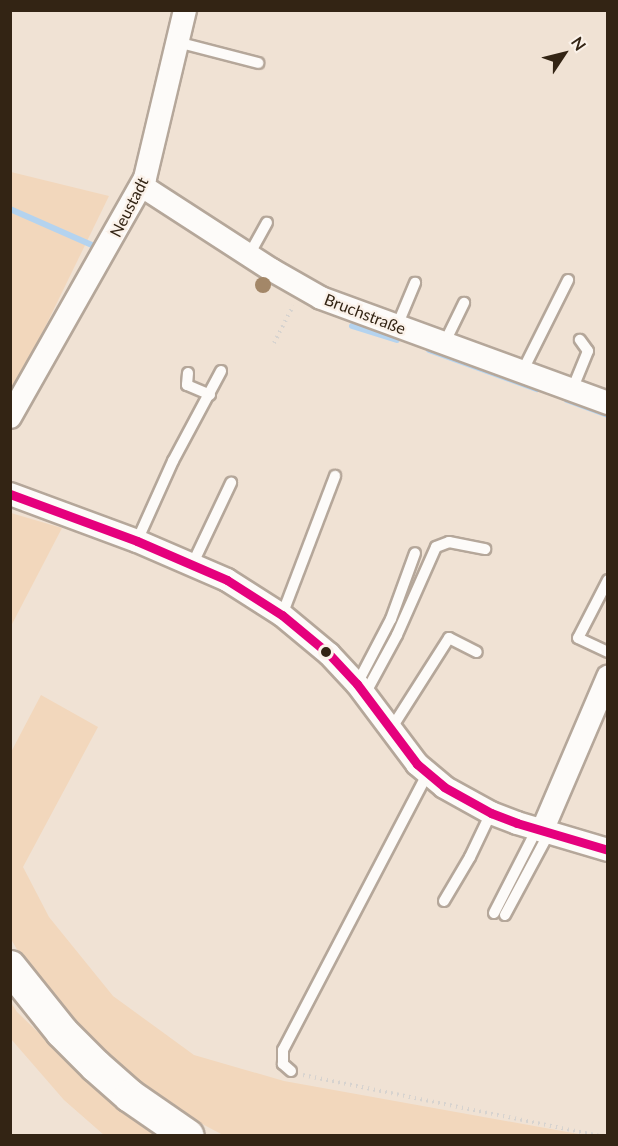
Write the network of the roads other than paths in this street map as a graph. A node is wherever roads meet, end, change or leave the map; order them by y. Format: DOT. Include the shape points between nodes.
graph roads {
  1 [pos="185,10"];
  2 [pos="177,42"];
  3 [pos="258,63"];
  4 [pos="142,186"];
  5 [pos="267,223"];
  6 [pos="249,255"];
  7 [pos="568,280"];
  8 [pos="415,284"];
  9 [pos="464,303"];
  10 [pos="397,326"];
  11 [pos="580,339"];
  12 [pos="444,344"];
  13 [pos="221,371"];
  14 [pos="522,372"];
  15 [pos="188,373"];
  16 [pos="572,390"];
  17 [pos="210,395"];
  18 [pos="608,403"];
  19 [pos="10,417"];
  20 [pos="335,476"];
  21 [pos="231,483"];
  22 [pos="10,494"];
  23 [pos="137,540"];
  24 [pos="485,549"];
  25 [pos="415,553"];
  26 [pos="193,563"];
  27 [pos="608,580"];
  28 [pos="282,615"];
  29 [pos="477,652"];
  30 [pos="608,652"];
  31 [pos="608,677"];
  32 [pos="361,689"];
  33 [pos="391,729"];
  34 [pos="427,774"];
  35 [pos="492,813"];
  36 [pos="543,831"];
  37 [pos="608,850"];
  38 [pos="444,901"];
  39 [pos="494,914"];
  40 [pos="505,915"];
  41 [pos="10,968"];
  42 [pos="291,1071"];
  43 [pos="188,1136"];
  1 -- 2 [label="street, Neustadt"];
  2 -- 3 [label="lane"];
  2 -- 4 [label="street, Neustadt"];
  4 -- 6 [label="street, Bruchstraße"];
  4 -- 19 [label="street, Neustadt"];
  5 -- 6 [label="lane"];
  6 -- 10 [label="street, Bruchstraße" via="302,288"];
  7 -- 14 [label="lane"];
  8 -- 10 [label="lane"];
  9 -- 12 [label="lane"];
  10 -- 12 [label="street, Bruchstraße"];
  11 -- 16 [label="lane" via="588,351"];
  12 -- 14 [label="street, Bruchstraße"];
  13 -- 17 [label="lane"];
  14 -- 16 [label="street, Bruchstraße"];
  15 -- 17 [label="lane" via="188,385"];
  16 -- 18 [label="street, Bruchstraße"];
  17 -- 23 [label="lane" via="173,461"];
  20 -- 28 [label="lane"];
  21 -- 26 [label="lane"];
  22 -- 23 [label="street"];
  23 -- 26 [label="street"];
  24 -- 32 [label="lane" via="449,542 436,547 397,635"];
  25 -- 32 [label="lane"];
  26 -- 28 [label="street"];
  27 -- 30 [label="lane" via="578,638"];
  28 -- 32 [label="street" via="329,654"];
  29 -- 33 [label="lane" via="449,638"];
  31 -- 36 [label="street"];
  32 -- 33 [label="street"];
  33 -- 34 [label="street"];
  34 -- 35 [label="street"];
  34 -- 42 [label="lane" via="283,1050 283,1064"];
  35 -- 36 [label="street"];
  35 -- 38 [label="lane"];
  36 -- 37 [label="street"];
  36 -- 39 [label="lane"];
  36 -- 40 [label="lane"];
  41 -- 43 [label="main road" via="62,1032 96,1066 130,1096"];
}
